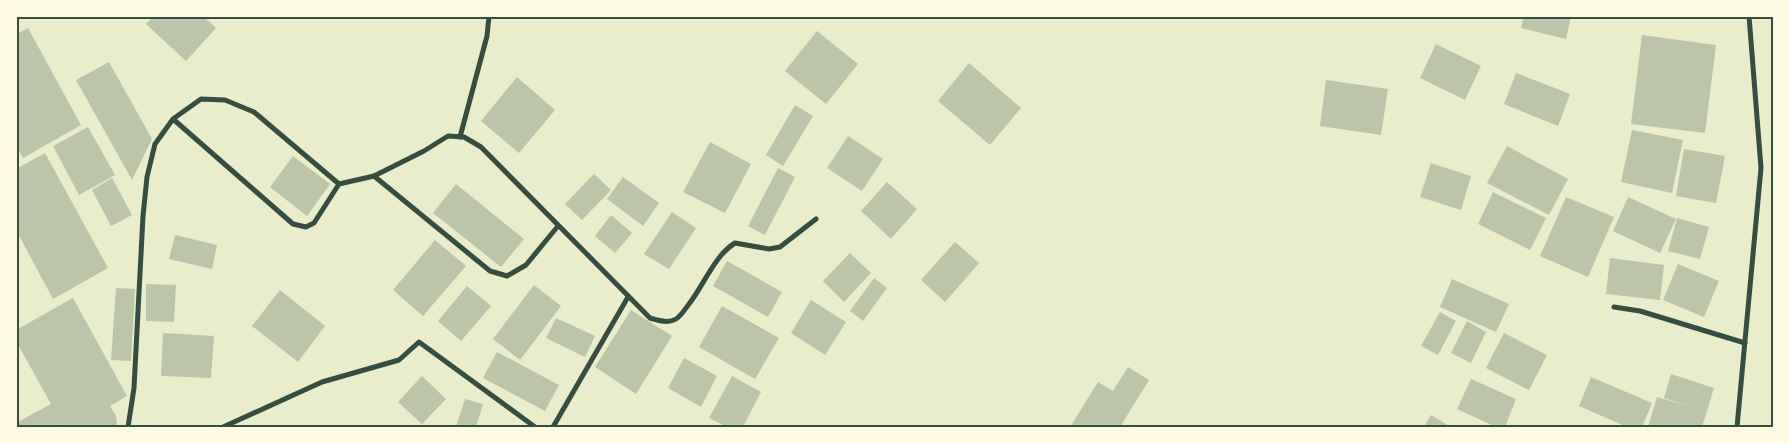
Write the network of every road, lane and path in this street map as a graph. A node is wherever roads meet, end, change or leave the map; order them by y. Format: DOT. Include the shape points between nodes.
graph roads {
  1 [pos="489,16"];
  2 [pos="1749,16"];
  3 [pos="173,119"];
  4 [pos="460,137"];
  5 [pos="374,176"];
  6 [pos="339,184"];
  7 [pos="816,219"];
  8 [pos="558,226"];
  9 [pos="628,297"];
  10 [pos="1614,306"];
  11 [pos="1745,343"];
  12 [pos="128,427"];
  13 [pos="223,427"];
  14 [pos="536,427"];
  15 [pos="553,427"];
  16 [pos="1737,427"];
  1 -- 4 [label="street" via="487,36"];
  2 -- 11 [label="street" via="1761,168"];
  3 -- 6 [label="street" via="200,100 225,100 254,112"];
  3 -- 6 [label="street" via="293,224 306,227 314,223"];
  3 -- 12 [label="street" via="155,144 147,177 134,388"];
  4 -- 5 [label="street" via="448,136"];
  4 -- 8 [label="street" via="481,147"];
  5 -- 6 [label="street"];
  5 -- 8 [label="street" via="490,271 507,276 526,265"];
  7 -- 9 [label="street" via="780,247 769,249 736,243 728,248 676,319 666,322 650,318"];
  8 -- 9 [label="street"];
  9 -- 15 [label="street"];
  10 -- 11 [label="street"];
  11 -- 16 [label="street"];
  13 -- 14 [label="street" via="322,382 399,360 419,342"];
}
